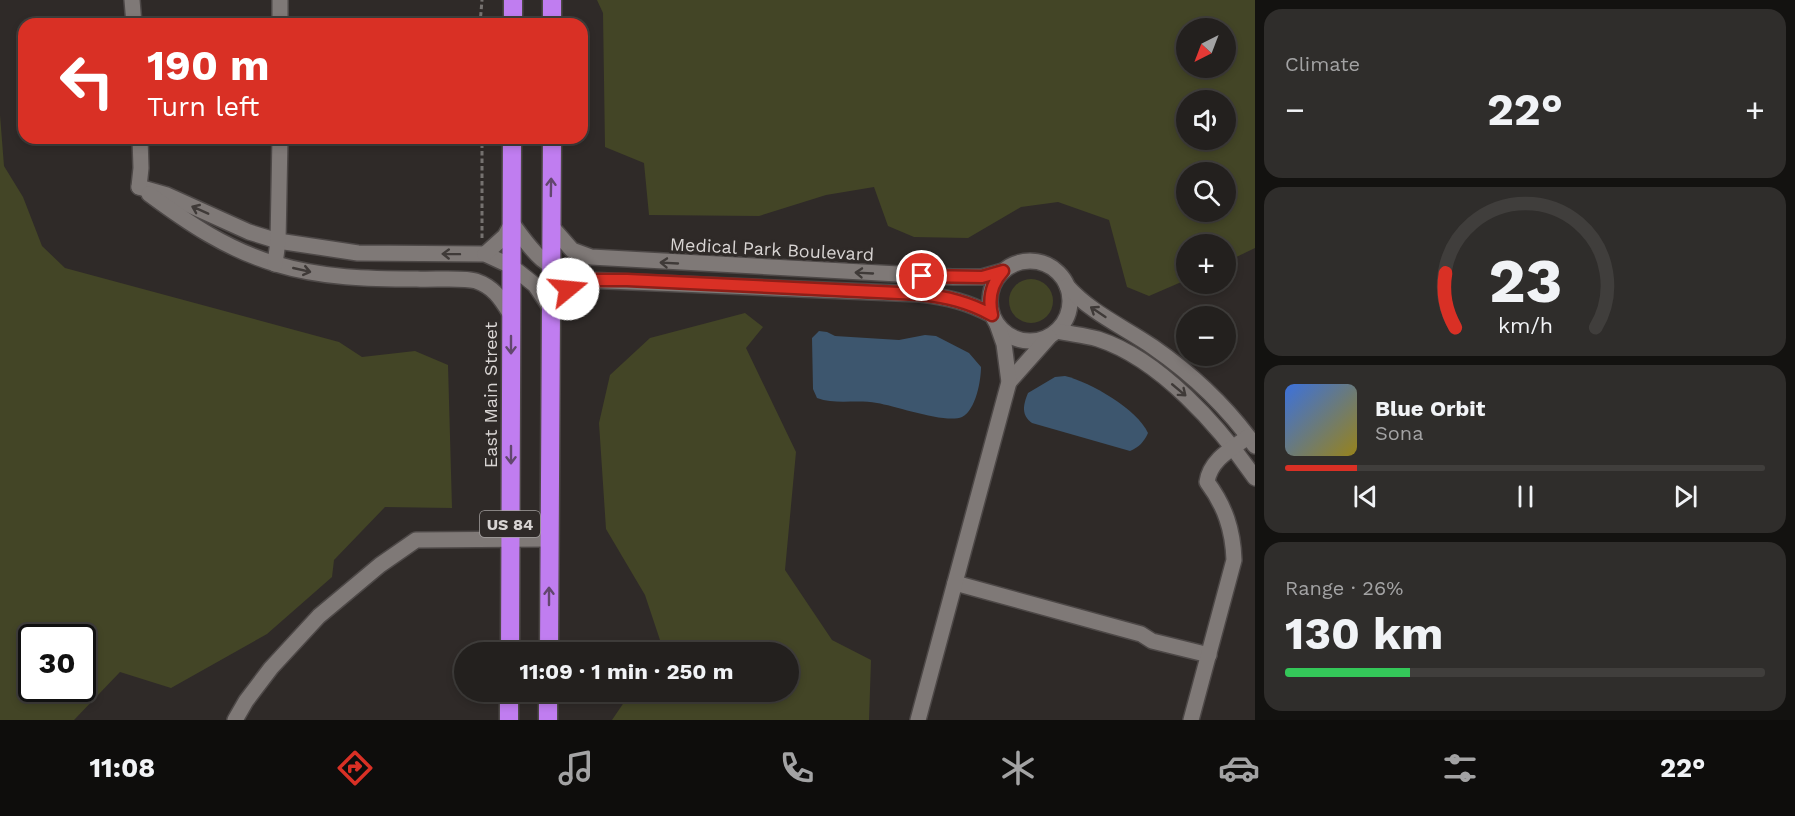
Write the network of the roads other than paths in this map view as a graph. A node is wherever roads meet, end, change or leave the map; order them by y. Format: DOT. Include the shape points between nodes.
graph roads {
  1 [pos="132,0"];
  2 [pos="280,0"];
  3 [pos="513,0"];
  4 [pos="552,0"];
  5 [pos="134,18"];
  6 [pos="280,18"];
  7 [pos="513,18"];
  8 [pos="552,18"];
  9 [pos="140,144"];
  10 [pos="280,144"];
  11 [pos="512,144"];
  12 [pos="552,144"];
  13 [pos="139,187"];
  14 [pos="512,223"];
  15 [pos="231,224"];
  16 [pos="551,226"];
  17 [pos="278,240"];
  18 [pos="223,243"];
  19 [pos="483,254"];
  20 [pos="275,264"];
  21 [pos="512,266"];
  22 [pos="551,267"];
  23 [pos="788,269"];
  24 [pos="1003,271"];
  25 [pos="584,280"];
  26 [pos="1067,286"];
  27 [pos="787,287"];
  28 [pos="551,309"];
  29 [pos="511,315"];
  30 [pos="994,320"];
  31 [pos="1053,334"];
  32 [pos="1009,382"];
  33 [pos="1252,441"];
  34 [pos="1234,447"];
  35 [pos="1255,478"];
  36 [pos="510,539"];
  37 [pos="549,539"];
  38 [pos="955,583"];
  39 [pos="510,642"];
  40 [pos="549,642"];
  41 [pos="1209,655"];
  42 [pos="509,702"];
  43 [pos="548,702"];
  44 [pos="235,720"];
  45 [pos="509,720"];
  46 [pos="548,720"];
  47 [pos="918,720"];
  48 [pos="1191,720"];
  1 -- 5 [label="street"];
  2 -- 6 [label="street"];
  3 -- 7 [label="highway"];
  4 -- 8 [label="highway"];
  9 -- 13 [label="street"];
  10 -- 17 [label="street"];
  11 -- 14 [label="highway, East Main Street / US 84"];
  16 -- 12 [label="highway, US 84, one-way"];
  15 -- 13 [label="street, one-way" via="167,195"];
  13 -- 18 [label="street" via="195,228"];
  14 -- 19 [label="street" via="505,236"];
  14 -- 21 [label="highway, East Main Street / US 84"];
  14 -- 22 [label="street, Medical Park Boulevard" via="538,257"];
  15 -- 17 [label="street"];
  15 -- 18 [label="street"];
  16 -- 22 [label="highway, US 84"];
  23 -- 16 [label="street, Medical Park Boulevard, one-way" via="591,257 572,250"];
  19 -- 17 [label="street, one-way" via="358,253"];
  17 -- 20 [label="street"];
  18 -- 20 [label="street"];
  19 -- 21 [label="street"];
  20 -- 29 [label="street, one-way" via="360,279 473,279 500,296"];
  21 -- 28 [label="street" via="535,285"];
  21 -- 29 [label="highway, East Main Street / US 84"];
  22 -- 25 [label="street, Medical Park Boulevard"];
  22 -- 28 [label="highway, US 84"];
  24 -- 23 [label="street, Medical Park Boulevard, one-way" via="982,277 953,277"];
  23 -- 27 [label="street"];
  24 -- 26 [label="street" via="1020,262 1039,261 1056,271"];
  24 -- 30 [label="street" via="990,296"];
  25 -- 27 [label="street, Medical Park Boulevard"];
  25 -- 28 [label="street" via="568,289"];
  26 -- 31 [label="street" via="1068,315"];
  33 -- 26 [label="street, one-way" via="1193,379 1153,347 1080,300"];
  27 -- 30 [label="street, Medical Park Boulevard" via="948,297 973,305"];
  28 -- 37 [label="highway, US 84"];
  29 -- 36 [label="highway, East Main Street / US 84, one-way"];
  30 -- 31 [label="street" via="1011,337 1021,340"];
  30 -- 32 [label="street" via="1004,344"];
  31 -- 32 [label="street"];
  31 -- 34 [label="street, one-way" via="1098,339 1132,355 1191,401"];
  32 -- 38 [label="street"];
  33 -- 34 [label="street"];
  34 -- 35 [label="street"];
  34 -- 41 [label="street" via="1208,471 1207,482 1227,517 1234,560"];
  36 -- 37 [label="street"];
  36 -- 39 [label="highway, East Main Street / US 84"];
  36 -- 44 [label="street" via="416,540 319,616 271,668"];
  40 -- 37 [label="highway, US 84, one-way"];
  38 -- 41 [label="street"];
  38 -- 47 [label="street"];
  41 -- 48 [label="street"];
  42 -- 45 [label="highway"];
  43 -- 46 [label="highway"];
}
